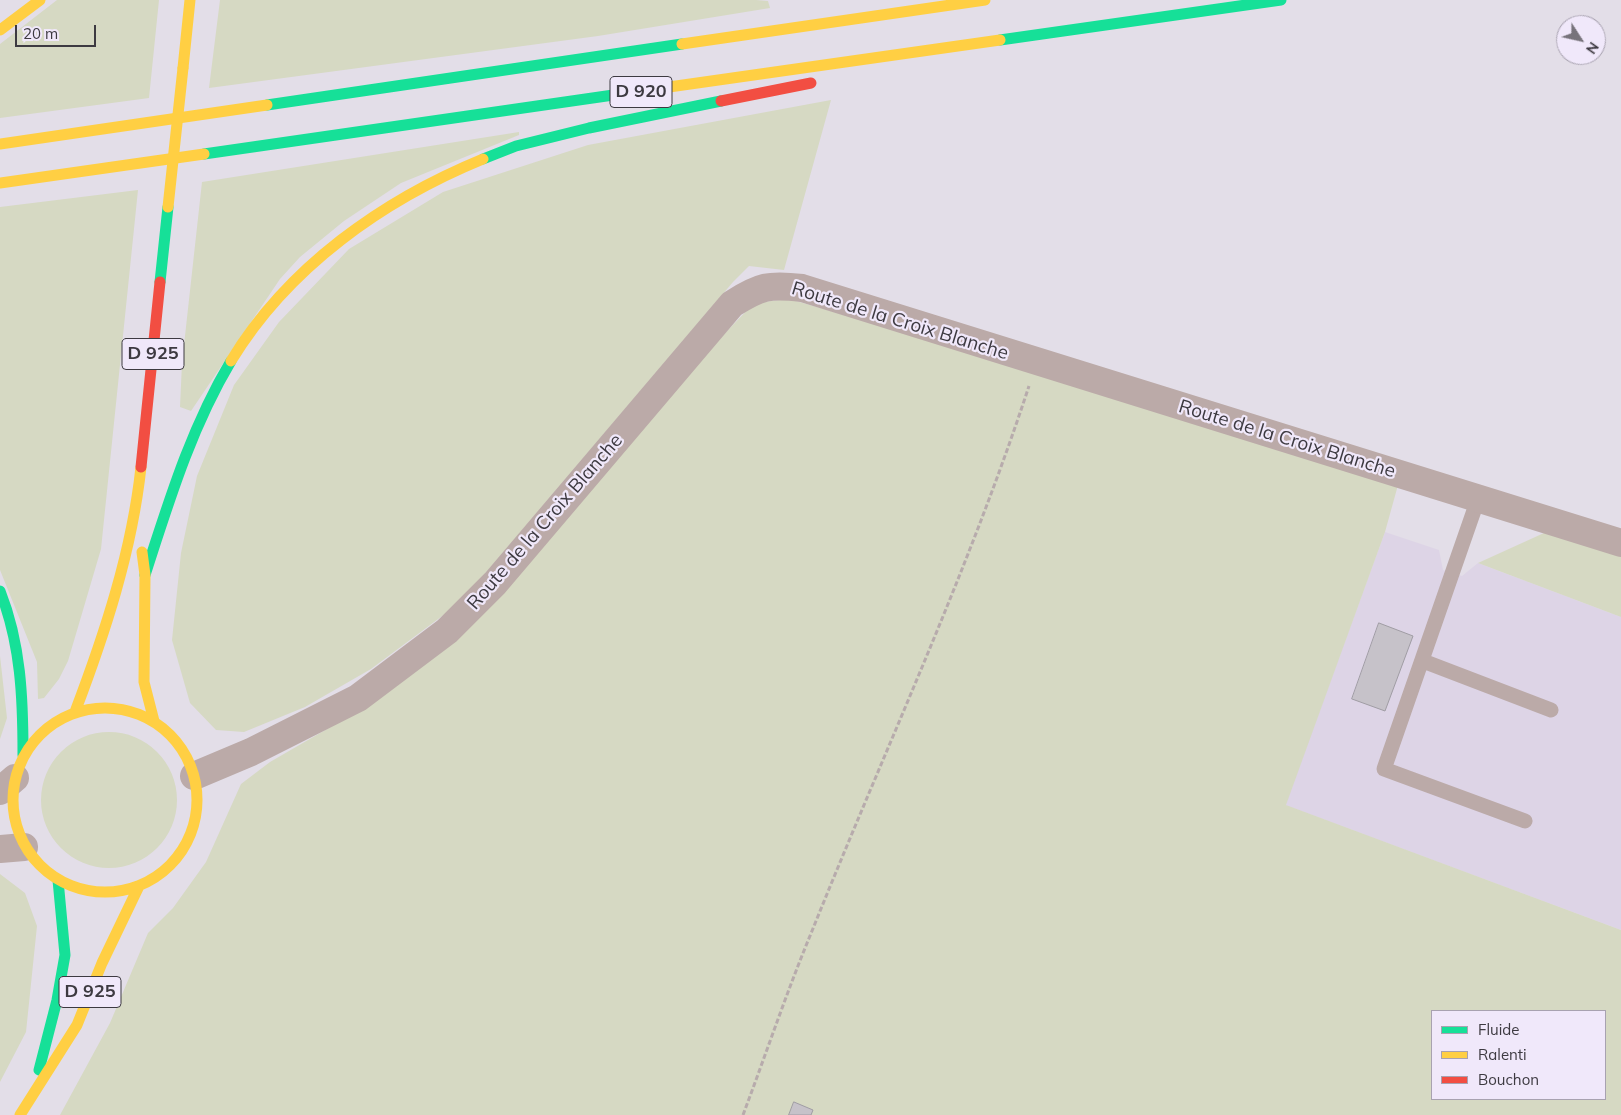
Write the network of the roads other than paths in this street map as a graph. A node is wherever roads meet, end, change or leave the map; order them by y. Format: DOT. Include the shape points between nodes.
graph roads {
  1 [pos="40,0"];
  2 [pos="190,0"];
  3 [pos="985,0"];
  4 [pos="1281,0"];
  5 [pos="0,30"];
  6 [pos="904,54"];
  7 [pos="0,144"];
  8 [pos="0,183"];
  9 [pos="1478,499"];
  10 [pos="137,501"];
  11 [pos="1621,543"];
  12 [pos="144,576"];
  13 [pos="0,592"];
  14 [pos="1423,661"];
  15 [pos="1551,710"];
  16 [pos="75,712"];
  17 [pos="154,721"];
  18 [pos="13,775"];
  19 [pos="194,776"];
  20 [pos="1525,821"];
  21 [pos="12,848"];
  22 [pos="58,880"];
  23 [pos="139,886"];
  24 [pos="34,1093"];
  25 [pos="20,1115"];
  1 -- 5 [label="main road"];
  2 -- 10 [label="main road, D 925, bridge"];
  3 -- 7 [label="main road, D 920"];
  4 -- 6 [label="main road, D 920"];
  6 -- 8 [label="main road, D 920"];
  6 -- 12 [label="main road, D 920" via="789,90 622,119 502,150 404,195 351,230 308,268 259,319 214,390 183,459"];
  9 -- 11 [label="street, Route de la Croix Blanche"];
  9 -- 14 [label="lane"];
  9 -- 19 [label="street, Route de la Croix Blanche" via="802,288 778,285 756,289 732,304 495,583 447,631 358,698 259,748"];
  10 -- 12 [label="main road, D 925"];
  10 -- 16 [label="main road, D 925" via="105,632"];
  12 -- 17 [label="main road, D 925" via="144,682"];
  13 -- 18 [label="main road" via="9,612 22,690"];
  14 -- 15 [label="lane"];
  14 -- 20 [label="lane" via="1384,769"];
  16 -- 17 [label="main road" via="102,707 129,710"];
  16 -- 18 [label="main road" via="54,722 36,737"];
  17 -- 19 [label="main road" via="172,736 185,754"];
  18 -- 21 [label="main road" via="12,801 16,825"];
  19 -- 23 [label="main road" via="197,803 193,829 180,853 162,873"];
  21 -- 22 [label="main road"];
  22 -- 23 [label="main road" via="84,891 112,893"];
  22 -- 24 [label="main road, D 925" via="65,955"];
  23 -- 24 [label="main road, D 925" via="77,1025"];
  24 -- 25 [label="main road, D 925"];
}
